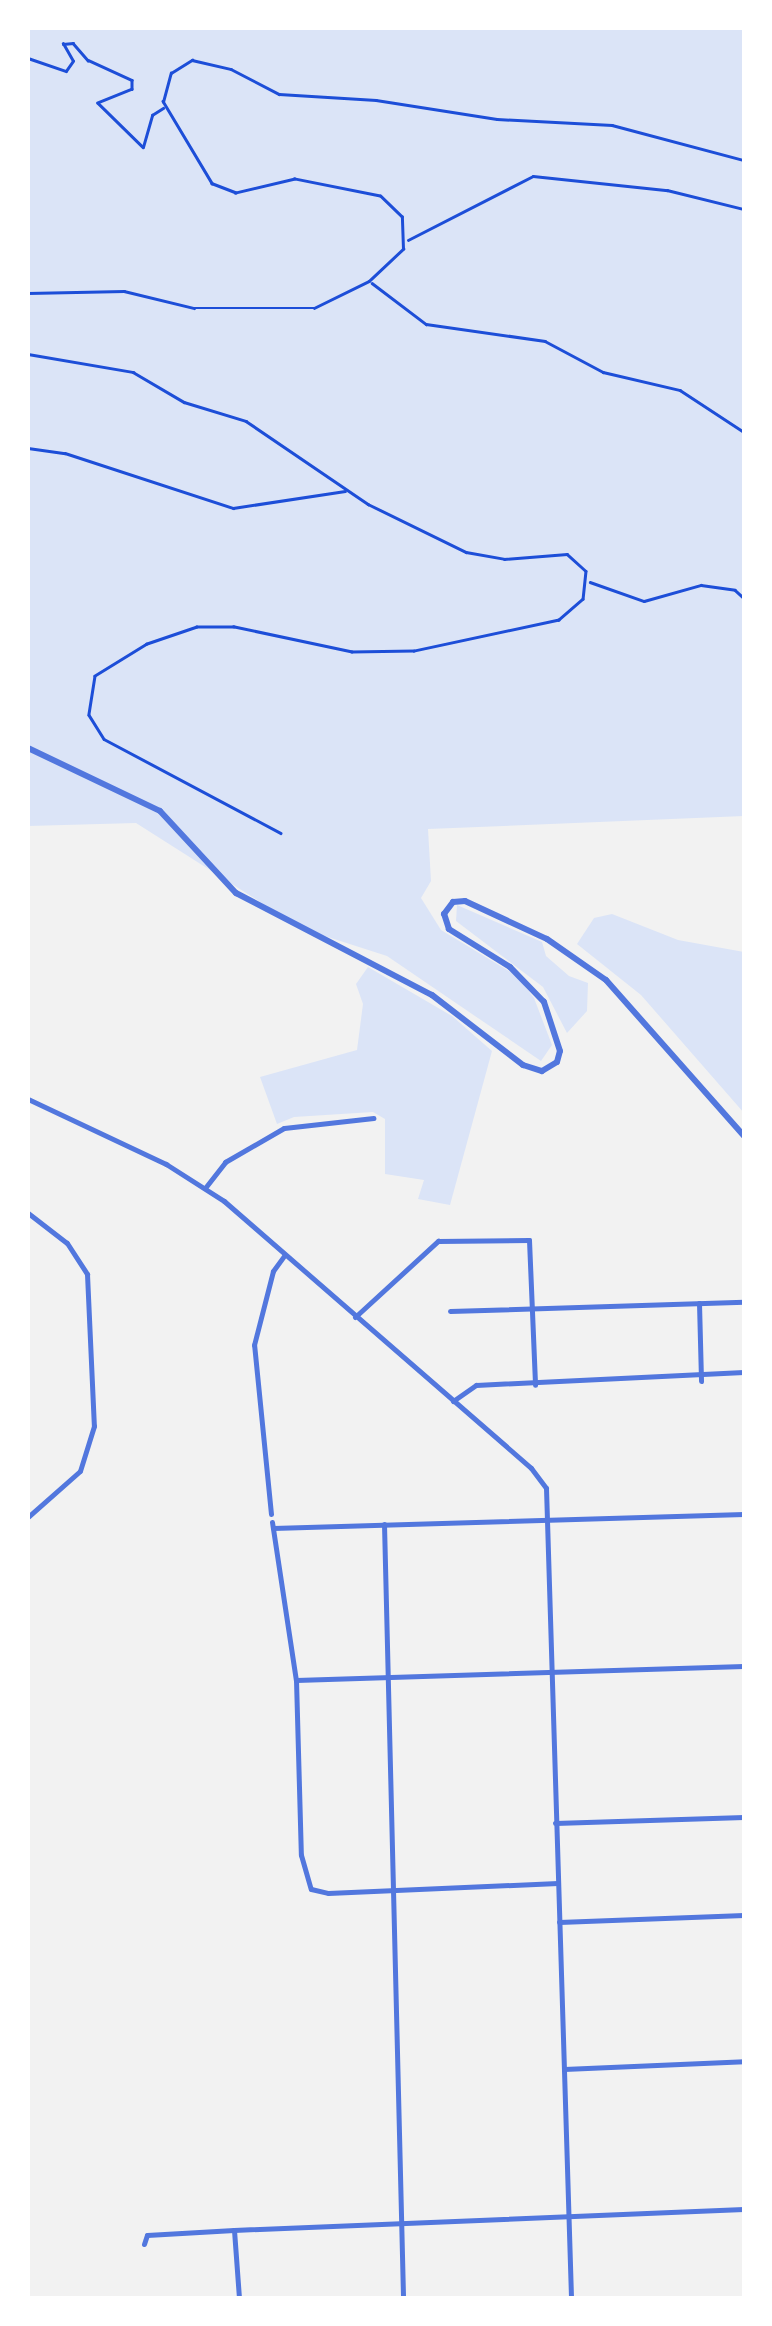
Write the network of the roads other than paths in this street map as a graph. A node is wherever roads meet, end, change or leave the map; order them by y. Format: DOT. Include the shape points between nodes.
graph roads {
  1 [pos="28,748"];
  2 [pos="28,1099"];
  3 [pos="374,1118"];
  4 [pos="744,1136"];
  5 [pos="205,1188"];
  6 [pos="28,1213"];
  7 [pos="284,1256"];
  8 [pos="744,1302"];
  9 [pos="699,1303"];
  10 [pos="532,1308"];
  11 [pos="450,1312"];
  12 [pos="354,1317"];
  13 [pos="744,1372"];
  14 [pos="700,1377"];
  15 [pos="534,1383"];
  16 [pos="454,1401"];
  17 [pos="744,1514"];
  18 [pos="28,1517"];
  19 [pos="547,1520"];
  20 [pos="272,1521"];
  21 [pos="384,1524"];
  22 [pos="744,1666"];
  23 [pos="551,1672"];
  24 [pos="384,1678"];
  25 [pos="296,1680"];
  26 [pos="744,1817"];
  27 [pos="555,1822"];
  28 [pos="558,1882"];
  29 [pos="389,1889"];
  30 [pos="744,1915"];
  31 [pos="559,1922"];
  32 [pos="744,2060"];
  33 [pos="564,2069"];
  34 [pos="744,2209"];
  35 [pos="568,2214"];
  36 [pos="400,2221"];
  37 [pos="234,2230"];
  38 [pos="144,2244"];
  39 [pos="240,2298"];
  40 [pos="403,2298"];
  41 [pos="571,2298"];
  1 -- 4 [label="street" via="160,811 236,893 432,994 523,1065 542,1071 557,1062 560,1050 544,1002 518,973 449,929 444,914 465,900 547,939 606,980"];
  2 -- 5 [label="street"];
  3 -- 5 [label="street" via="284,1128 225,1162"];
  5 -- 7 [label="street"];
  6 -- 18 [label="street" via="67,1243 86,1274 94,1426 80,1471"];
  7 -- 12 [label="street"];
  7 -- 20 [label="street" via="273,1272 254,1345"];
  8 -- 9 [label="street"];
  9 -- 10 [label="street"];
  9 -- 14 [label="street"];
  10 -- 11 [label="street"];
  10 -- 12 [label="street" via="530,1240 438,1240"];
  10 -- 15 [label="street"];
  12 -- 16 [label="street"];
  13 -- 14 [label="street"];
  14 -- 15 [label="street"];
  15 -- 16 [label="street" via="476,1385"];
  16 -- 19 [label="street" via="541,1479"];
  17 -- 19 [label="street"];
  19 -- 21 [label="street"];
  19 -- 23 [label="street"];
  20 -- 21 [label="street"];
  20 -- 25 [label="street"];
  21 -- 24 [label="street"];
  22 -- 23 [label="street"];
  23 -- 24 [label="street"];
  23 -- 27 [label="street"];
  24 -- 25 [label="street"];
  24 -- 29 [label="street"];
  25 -- 29 [label="street" via="302,1855 310,1888"];
  26 -- 27 [label="street"];
  27 -- 28 [label="street"];
  28 -- 29 [label="street"];
  28 -- 31 [label="street"];
  29 -- 36 [label="street"];
  30 -- 31 [label="street"];
  31 -- 33 [label="street"];
  32 -- 33 [label="street"];
  33 -- 35 [label="street"];
  34 -- 35 [label="street"];
  35 -- 36 [label="street"];
  35 -- 41 [label="street"];
  36 -- 37 [label="street"];
  36 -- 40 [label="street"];
  37 -- 38 [label="street" via="146,2236"];
  37 -- 39 [label="street"];
}
